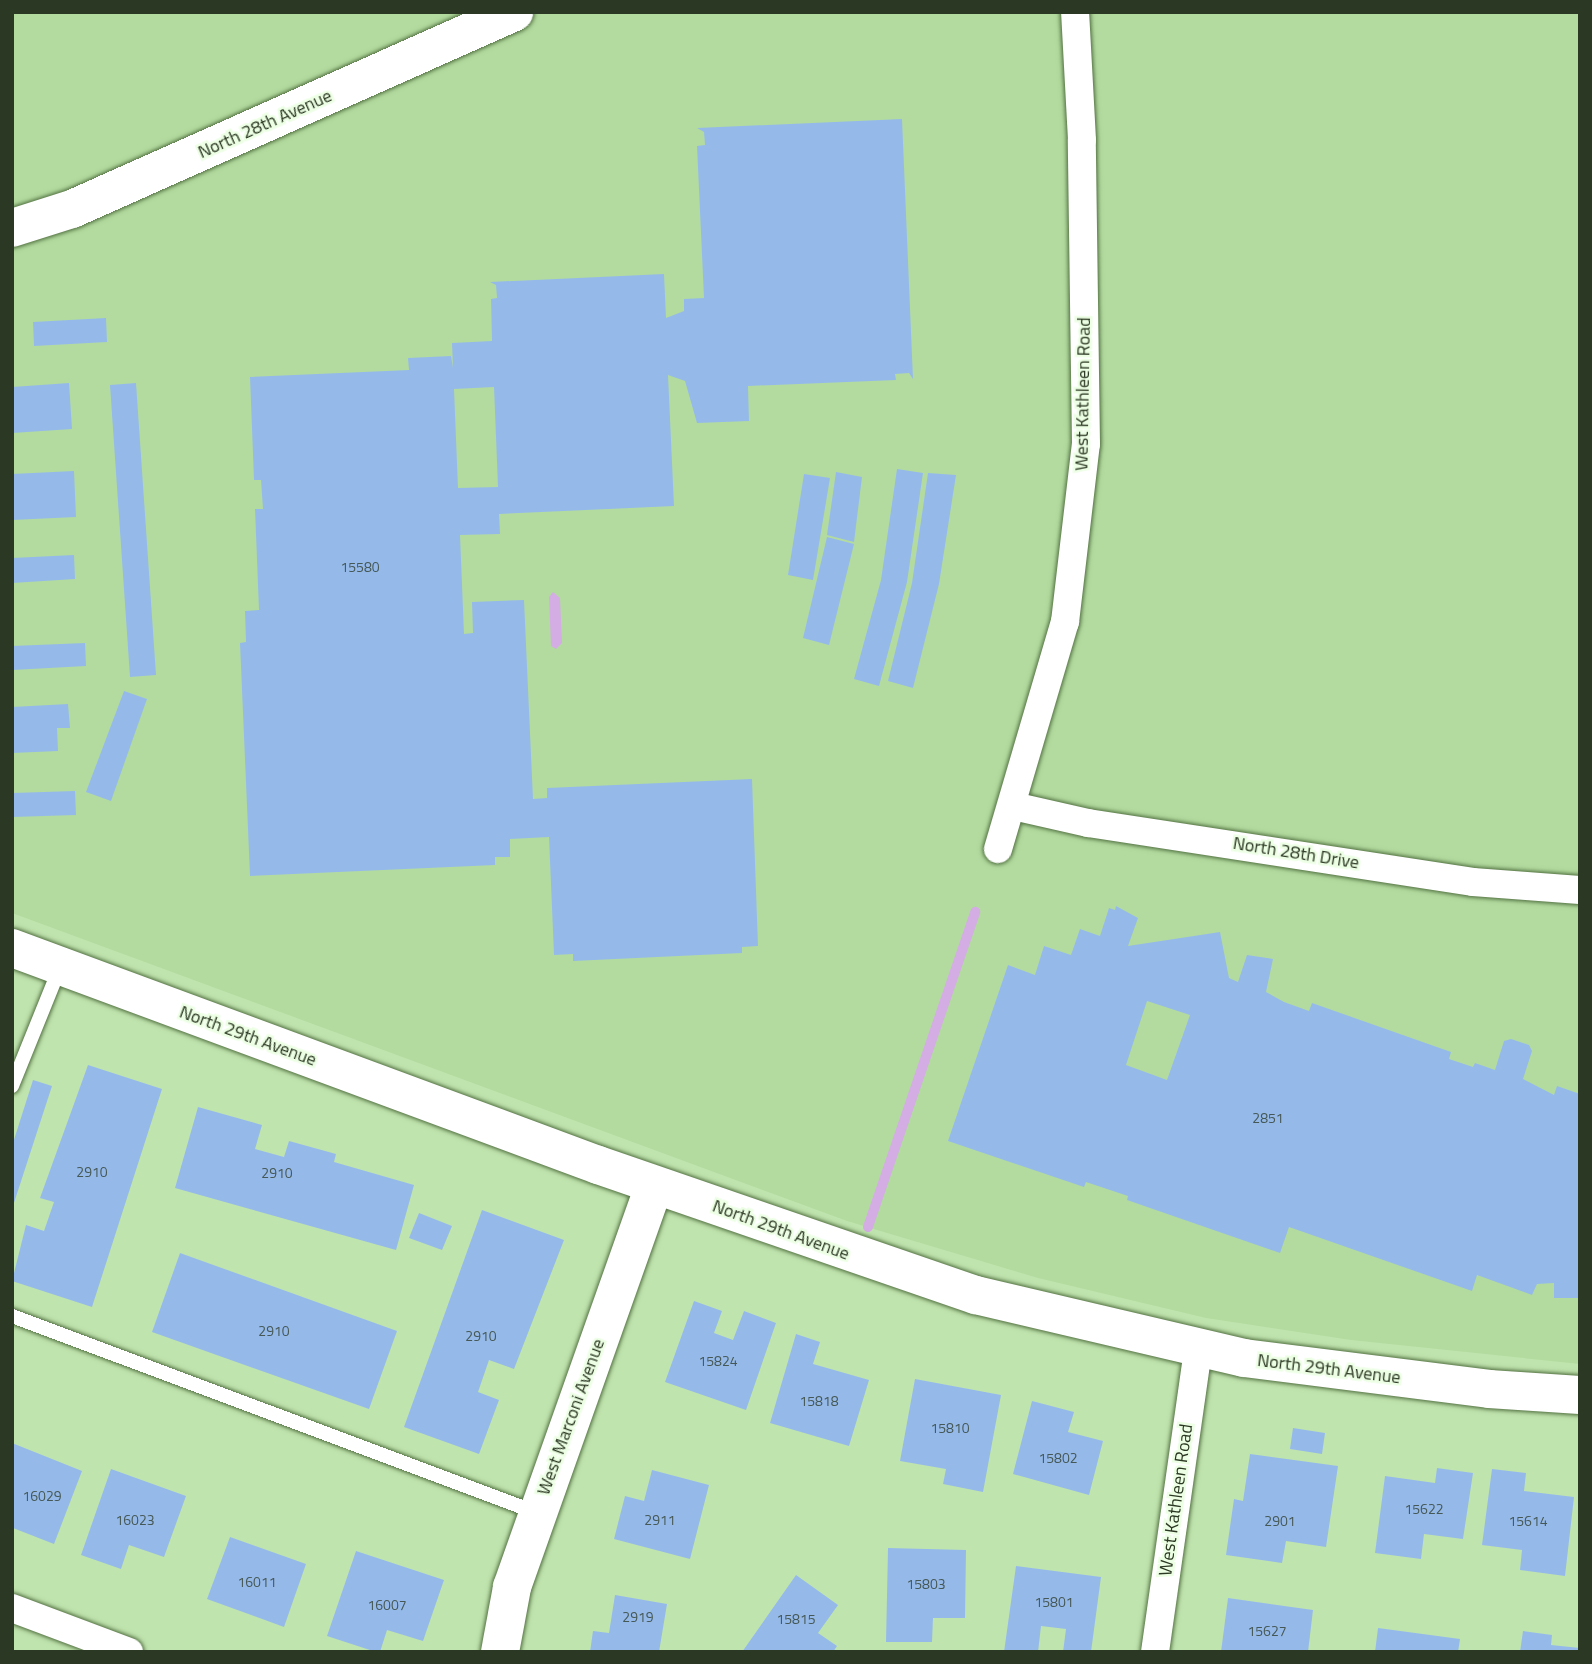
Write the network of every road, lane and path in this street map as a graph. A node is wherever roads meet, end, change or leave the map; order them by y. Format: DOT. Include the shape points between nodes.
graph roads {
  1 [pos="514,12"];
  2 [pos="1074,12"];
  3 [pos="12,228"];
  4 [pos="1013,806"];
  5 [pos="998,849"];
  6 [pos="1580,890"];
  7 [pos="12,948"];
  8 [pos="60,965"];
  9 [pos="12,1086"];
  10 [pos="654,1185"];
  11 [pos="12,1316"];
  12 [pos="1198,1348"];
  13 [pos="1580,1395"];
  14 [pos="537,1513"];
  15 [pos="12,1608"];
  16 [pos="129,1652"];
  17 [pos="500,1652"];
  18 [pos="1155,1652"];
  1 -- 3 [label="street, North 28th Avenue" via="72,209"];
  2 -- 4 [label="street, West Kathleen Road" via="1082,140 1086,444 1065,622"];
  4 -- 5 [label="street, West Kathleen Road"];
  4 -- 6 [label="street, North 28th Drive" via="1088,823 1473,882"];
  7 -- 8 [label="street, North 29th Avenue"];
  8 -- 9 [label="lane"];
  8 -- 10 [label="street, North 29th Avenue"];
  10 -- 12 [label="street, North 29th Avenue" via="976,1295"];
  10 -- 14 [label="street, West Marconi Avenue"];
  11 -- 14 [label="lane"];
  12 -- 13 [label="street, North 29th Avenue" via="1396,1378"];
  12 -- 18 [label="street, West Kathleen Road"];
  14 -- 17 [label="street, West Marconi Avenue" via="512,1587"];
  15 -- 16 [label="street"];
}
